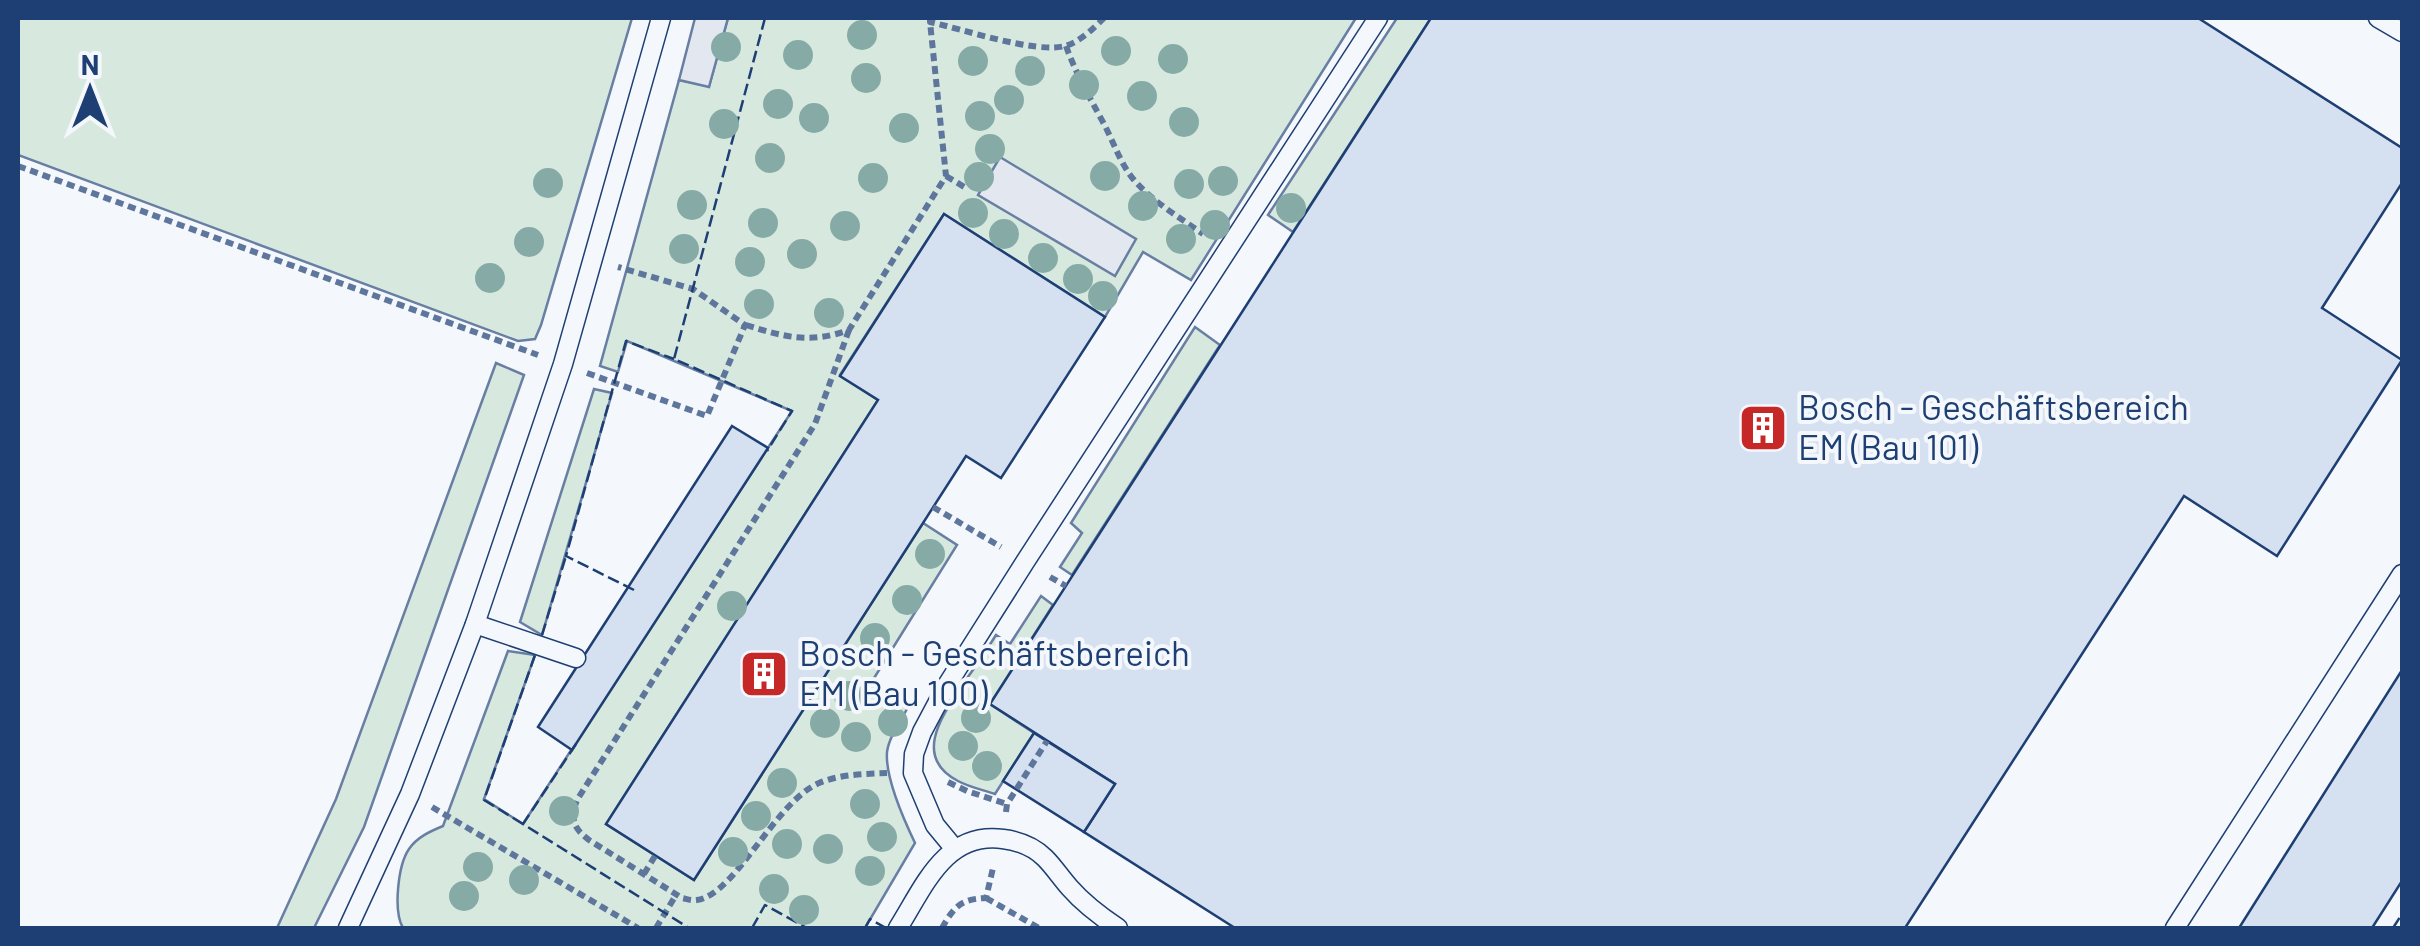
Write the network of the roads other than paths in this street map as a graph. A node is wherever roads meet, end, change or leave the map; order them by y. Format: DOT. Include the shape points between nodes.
graph roads {
  1 [pos="662,18"];
  2 [pos="1378,18"];
  3 [pos="2378,18"];
  4 [pos="2402,32"];
  5 [pos="2402,574"];
  6 [pos="476,624"];
  7 [pos="576,658"];
  8 [pos="954,848"];
  9 [pos="348,928"];
  10 [pos="898,928"];
  11 [pos="1118,928"];
  12 [pos="2174,928"];
  1 -- 6 [label="lane" via="564,364"];
  2 -- 8 [label="lane" via="922,732 912,772"];
  3 -- 4 [label="lane"];
  5 -- 12 [label="lane"];
  6 -- 7 [label="lane"];
  6 -- 9 [label="lane" via="410,794"];
  8 -- 10 [label="lane"];
  8 -- 11 [label="lane" via="981,838 1028,845"];
}
